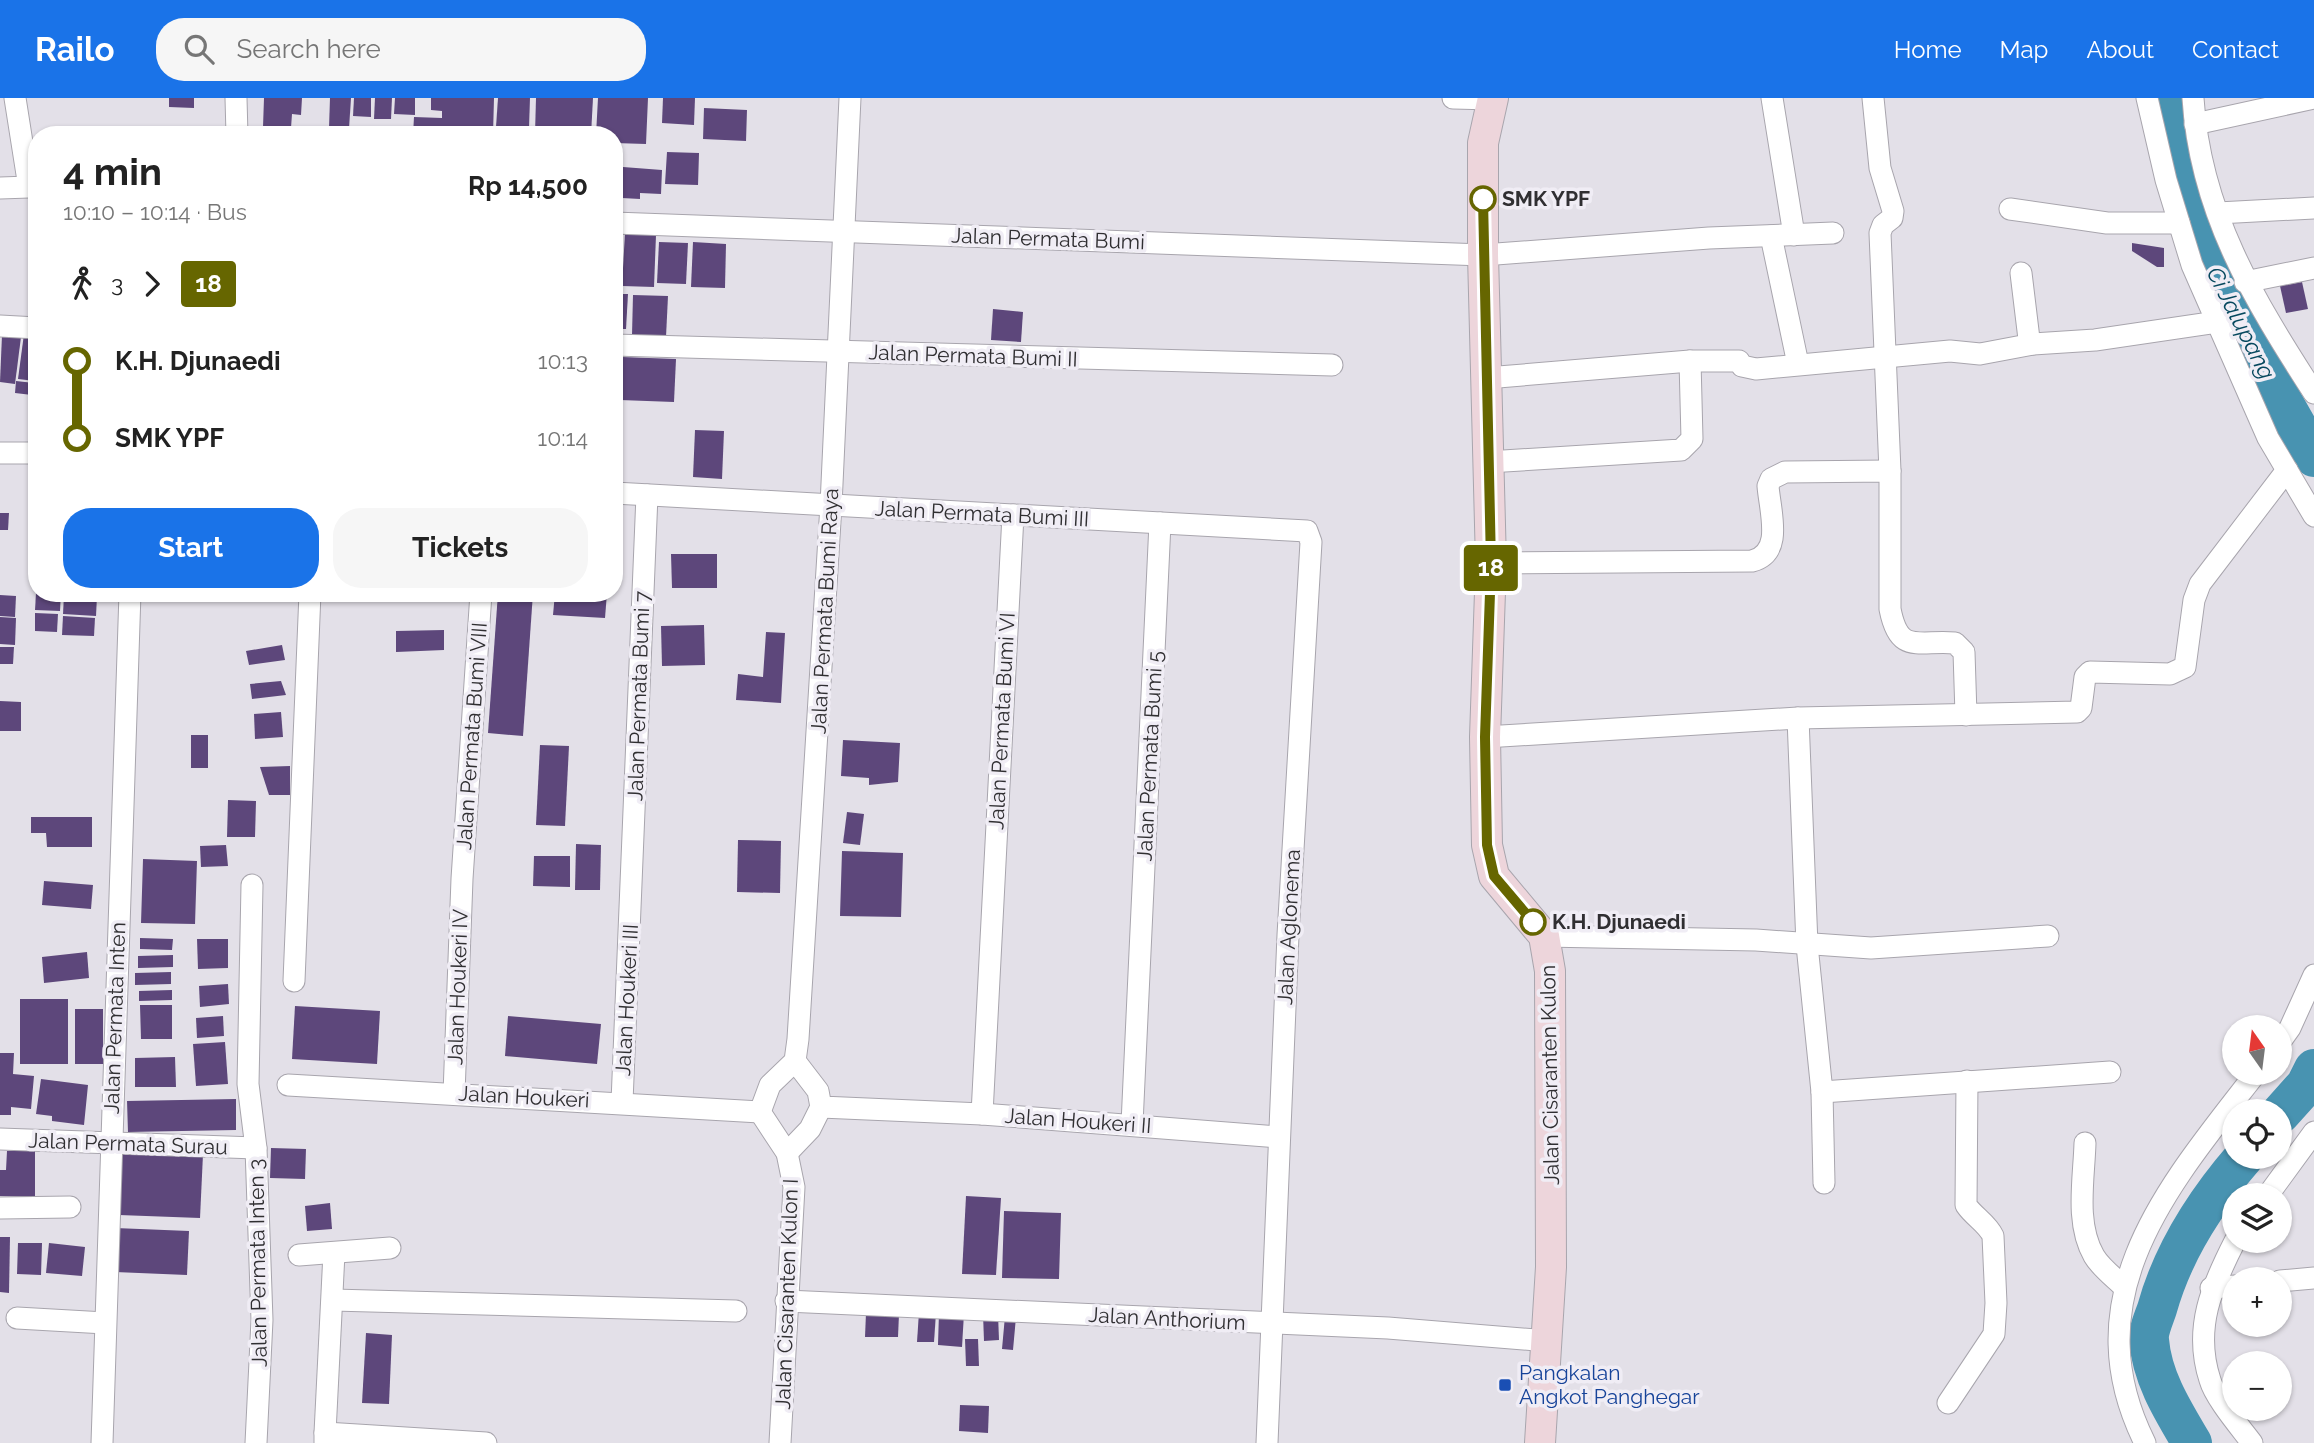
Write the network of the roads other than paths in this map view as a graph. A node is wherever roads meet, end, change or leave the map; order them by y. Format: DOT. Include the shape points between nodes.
graph roads {
  1 [pos="15,98"];
  2 [pos="236,98"];
  3 [pos="850,98"];
  4 [pos="1453,98"];
  5 [pos="1772,98"];
  6 [pos="1873,98"];
  7 [pos="2147,98"];
  8 [pos="2193,98"];
  9 [pos="1493,99"];
  10 [pos="2314,99"];
  11 [pos="2194,124"];
  12 [pos="237,126"];
  13 [pos="28,162"];
  14 [pos="28,186"];
  15 [pos="0,188"];
  16 [pos="2314,208"];
  17 [pos="2010,209"];
  18 [pos="2218,213"];
  19 [pos="623,223"];
  20 [pos="2179,223"];
  21 [pos="845,232"];
  22 [pos="1833,233"];
  23 [pos="1794,235"];
  24 [pos="1771,236"];
  25 [pos="1483,255"];
  26 [pos="2314,268"];
  27 [pos="2021,273"];
  28 [pos="2245,282"];
  29 [pos="2217,322"];
  30 [pos="0,326"];
  31 [pos="28,328"];
  32 [pos="2033,344"];
  33 [pos="623,345"];
  34 [pos="839,352"];
  35 [pos="1887,358"];
  36 [pos="1690,361"];
  37 [pos="1798,363"];
  38 [pos="1332,365"];
  39 [pos="1486,378"];
  40 [pos="2314,393"];
  41 [pos="0,453"];
  42 [pos="28,453"];
  43 [pos="1488,462"];
  44 [pos="2287,470"];
  45 [pos="1890,471"];
  46 [pos="623,494"];
  47 [pos="647,495"];
  48 [pos="831,505"];
  49 [pos="2312,508"];
  50 [pos="1013,515"];
  51 [pos="1160,523"];
  52 [pos="1307,531"];
  53 [pos="1491,564"];
  54 [pos="130,602"];
  55 [pos="310,602"];
  56 [pos="480,602"];
  57 [pos="1966,715"];
  58 [pos="1798,718"];
  59 [pos="1485,737"];
  60 [pos="463,879"];
  61 [pos="251,885"];
  62 [pos="631,898"];
  63 [pos="991,926"];
  64 [pos="1544,936"];
  65 [pos="2048,936"];
  66 [pos="1807,945"];
  67 [pos="2314,975"];
  68 [pos="294,981"];
  69 [pos="2292,1024"];
  70 [pos="795,1061"];
  71 [pos="2110,1072"];
  72 [pos="1968,1081"];
  73 [pos="288,1085"];
  74 [pos="2247,1085"];
  75 [pos="1822,1092"];
  76 [pos="454,1094"];
  77 [pos="622,1102"];
  78 [pos="821,1107"];
  79 [pos="760,1111"];
  80 [pos="982,1114"];
  81 [pos="1132,1124"];
  82 [pos="2314,1132"];
  83 [pos="1279,1136"];
  84 [pos="0,1139"];
  85 [pos="111,1143"];
  86 [pos="2085,1143"];
  87 [pos="256,1149"];
  88 [pos="787,1153"];
  89 [pos="1824,1183"];
  90 [pos="2277,1183"];
  91 [pos="70,1207"];
  92 [pos="0,1208"];
  93 [pos="390,1248"];
  94 [pos="2229,1253"];
  95 [pos="334,1254"];
  96 [pos="299,1255"];
  97 [pos="2314,1278"];
  98 [pos="2292,1281"];
  99 [pos="2222,1287"];
  100 [pos="2125,1288"];
  101 [pos="2211,1288"];
  102 [pos="333,1300"];
  103 [pos="786,1301"];
  104 [pos="736,1311"];
  105 [pos="17,1318"];
  106 [pos="105,1323"];
  107 [pos="1271,1323"];
  108 [pos="1548,1341"];
  109 [pos="1948,1403"];
  110 [pos="325,1438"];
  111 [pos="102,1443"];
  112 [pos="256,1443"];
  113 [pos="486,1443"];
  114 [pos="780,1443"];
  115 [pos="1267,1443"];
  116 [pos="1540,1443"];
  117 [pos="2145,1443"];
  118 [pos="2252,1443"];
  1 -- 13 [label="street"];
  2 -- 12 [label="street"];
  3 -- 21 [label="street, Jalan Permata Bumi Raya"];
  4 -- 9 [label="street"];
  5 -- 23 [label="street"];
  6 -- 35 [label="street" via="1880,168 1893,211 1880,233"];
  7 -- 20 [label="street"];
  8 -- 11 [label="street"];
  9 -- 25 [label="main road, Jalan Cisaranten Kulon" via="1483,144"];
  10 -- 11 [label="street"];
  11 -- 18 [label="street"];
  14 -- 15 [label="street"];
  16 -- 18 [label="street"];
  17 -- 20 [label="street" via="2107,223"];
  18 -- 28 [label="street"];
  19 -- 21 [label="street, Jalan Permata Bumi"];
  20 -- 29 [label="street"];
  21 -- 25 [label="street, Jalan Permata Bumi"];
  21 -- 34 [label="street, Jalan Permata Bumi Raya"];
  22 -- 23 [label="street, Jalan Permata Bumi"];
  23 -- 24 [label="street, Jalan Permata Bumi"];
  24 -- 25 [label="street, Jalan Permata Bumi"];
  24 -- 37 [label="street"];
  25 -- 39 [label="main road, Jalan Cisaranten Kulon"];
  26 -- 28 [label="street"];
  27 -- 32 [label="street"];
  28 -- 40 [label="street"];
  29 -- 32 [label="street"];
  29 -- 44 [label="street" via="2268,439"];
  30 -- 31 [label="street"];
  32 -- 35 [label="street" via="1980,354 1950,351"];
  33 -- 34 [label="street, Jalan Permata Bumi II"];
  34 -- 38 [label="street, Jalan Permata Bumi II"];
  34 -- 48 [label="street, Jalan Permata Bumi Raya"];
  35 -- 37 [label="street"];
  35 -- 45 [label="street"];
  36 -- 37 [label="street" via="1739,361 1756,369"];
  36 -- 39 [label="street"];
  36 -- 43 [label="street" via="1692,439 1681,450"];
  39 -- 43 [label="main road, Jalan Cisaranten Kulon"];
  41 -- 42 [label="street"];
  43 -- 53 [label="main road, Jalan Cisaranten Kulon"];
  44 -- 49 [label="street"];
  44 -- 57 [label="street" via="2200,584 2185,667 2170,674 2090,672 2085,677 2081,708 2073,713"];
  45 -- 53 [label="street" via="1785,472 1771,479 1773,541 1764,558 1752,561"];
  45 -- 57 [label="street" via="1894,628 1911,642 1960,646"];
  46 -- 47 [label="street, Jalan Permata Bumi III"];
  47 -- 48 [label="street, Jalan Permata Bumi III"];
  47 -- 62 [label="street, Jalan Permata Bumi 7"];
  48 -- 50 [label="street, Jalan Permata Bumi III"];
  48 -- 70 [label="street, Jalan Permata Bumi Raya"];
  50 -- 51 [label="street, Jalan Permata Bumi III"];
  50 -- 63 [label="street, Jalan Permata Bumi VI"];
  51 -- 52 [label="street, Jalan Permata Bumi III"];
  51 -- 81 [label="street, Jalan Permata Bumi 5"];
  52 -- 83 [label="street, Jalan Aglonema" via="1311,542"];
  53 -- 59 [label="main road, Jalan Cisaranten Kulon"];
  54 -- 85 [label="street, Jalan Permata Inten"];
  55 -- 68 [label="street"];
  56 -- 60 [label="street, Jalan Permata Bumi VIII"];
  57 -- 58 [label="street"];
  58 -- 59 [label="street"];
  58 -- 66 [label="street"];
  59 -- 64 [label="main road, Jalan Cisaranten Kulon" via="1488,859 1494,876"];
  60 -- 76 [label="street, Jalan Houkeri IV"];
  61 -- 87 [label="street, Jalan Permata Inten 3" via="248,1084"];
  62 -- 77 [label="street, Jalan Houkeri III"];
  63 -- 80 [label="street, Jalan Houkeri II"];
  64 -- 66 [label="street"];
  64 -- 108 [label="main road, Jalan Cisaranten Kulon" via="1550,971"];
  65 -- 66 [label="street" via="1916,947"];
  66 -- 75 [label="street"];
  67 -- 69 [label="street"];
  70 -- 78 [label="street" via="818,1091"];
  70 -- 79 [label="street" via="771,1085"];
  71 -- 72 [label="street"];
  72 -- 75 [label="street"];
  72 -- 109 [label="street" via="1966,1205 1993,1236 1996,1303 1994,1334"];
  73 -- 76 [label="street, Jalan Houkeri"];
  74 -- 100 [label="street" via="2174,1178 2140,1240"];
  75 -- 89 [label="street"];
  76 -- 77 [label="street, Jalan Houkeri"];
  77 -- 79 [label="street, Jalan Houkeri"];
  78 -- 80 [label="street"];
  78 -- 88 [label="street" via="810,1129"];
  79 -- 88 [label="street, Jalan Cisaranten Kulon I"];
  80 -- 81 [label="street, Jalan Houkeri II"];
  81 -- 83 [label="street, Jalan Houkeri II"];
  82 -- 90 [label="street"];
  83 -- 107 [label="street, Jalan Aglonema"];
  84 -- 85 [label="street, Jalan Permata Surau"];
  85 -- 87 [label="street, Jalan Permata Surau"];
  85 -- 106 [label="street, Jalan Permata Inten"];
  86 -- 100 [label="street" via="2085,1228 2095,1258"];
  87 -- 112 [label="street, Jalan Permata Inten 3" via="262,1320"];
  88 -- 103 [label="street, Jalan Cisaranten Kulon I" via="794,1187"];
  91 -- 92 [label="street"];
  93 -- 95 [label="street"];
  94 -- 101 [label="street"];
  95 -- 96 [label="street"];
  95 -- 102 [label="street"];
  97 -- 98 [label="street"];
  99 -- 101 [label="street"];
  100 -- 117 [label="street" via="2119,1350 2132,1416"];
  101 -- 118 [label="street" via="2203,1337 2210,1382"];
  102 -- 104 [label="street"];
  102 -- 110 [label="street"];
  103 -- 107 [label="street, Jalan Anthorium"];
  103 -- 114 [label="street, Jalan Cisaranten Kulon I"];
  105 -- 106 [label="street"];
  106 -- 111 [label="street, Jalan Permata Inten"];
  107 -- 108 [label="street, Jalan Anthorium"];
  107 -- 115 [label="street, Jalan Aglonema"];
  108 -- 116 [label="main road, Jalan Cisaranten Kulon"];
  110 -- 113 [label="street"];
}
